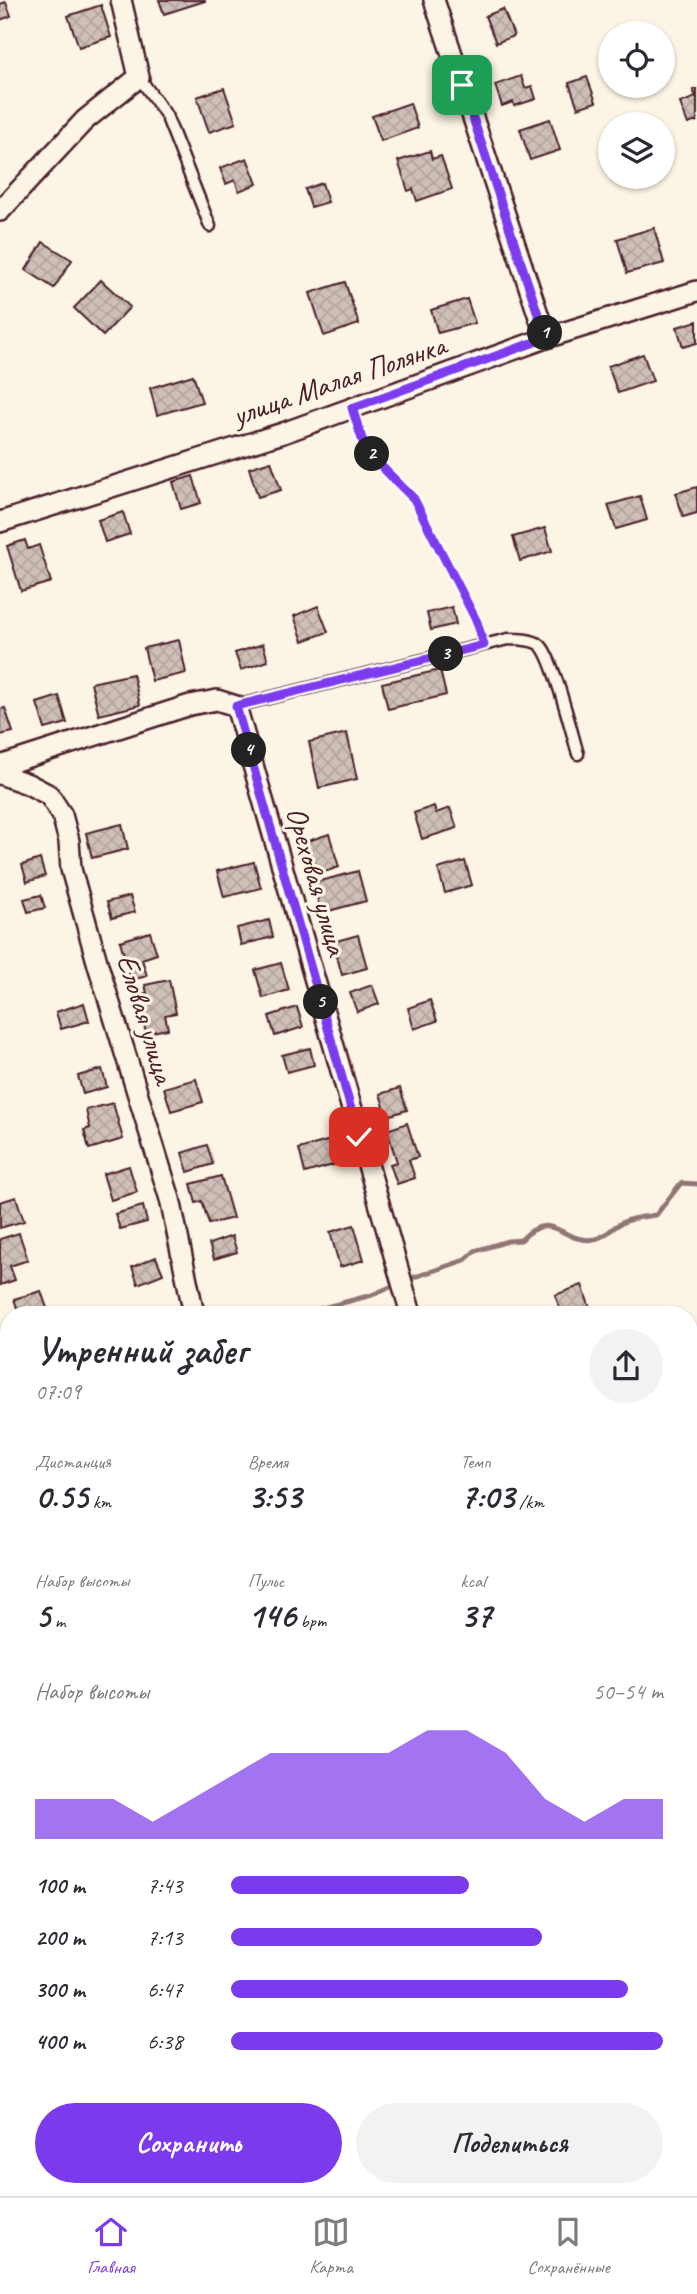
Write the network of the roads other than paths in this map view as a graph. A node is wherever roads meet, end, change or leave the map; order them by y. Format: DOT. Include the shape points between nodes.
graph roads {
  1 [pos="121,0"];
  2 [pos="434,0"];
  3 [pos="139,77"];
  4 [pos="0,211"];
  5 [pos="209,226"];
  6 [pos="697,291"];
  7 [pos="546,338"];
  8 [pos="0,522"];
  9 [pos="236,706"];
  10 [pos="578,754"];
  11 [pos="0,766"];
  12 [pos="0,774"];
  13 [pos="409,1305"];
  14 [pos="192,1306"];
  1 -- 3 [label="street"];
  2 -- 7 [label="street"];
  3 -- 4 [label="street" via="85,120"];
  3 -- 5 [label="lane" via="166,115"];
  6 -- 7 [label="street, улица Малая Полянка"];
  7 -- 8 [label="street, улица Малая Полянка" via="283,433"];
  9 -- 10 [label="lane" via="508,639 527,640 541,646 550,663"];
  9 -- 11 [label="street" via="217,699 190,705"];
  9 -- 13 [label="street, Ореховая улица"];
  12 -- 14 [label="street, Еловая улица" via="49,795 62,815 71,870 170,1199"];
}
